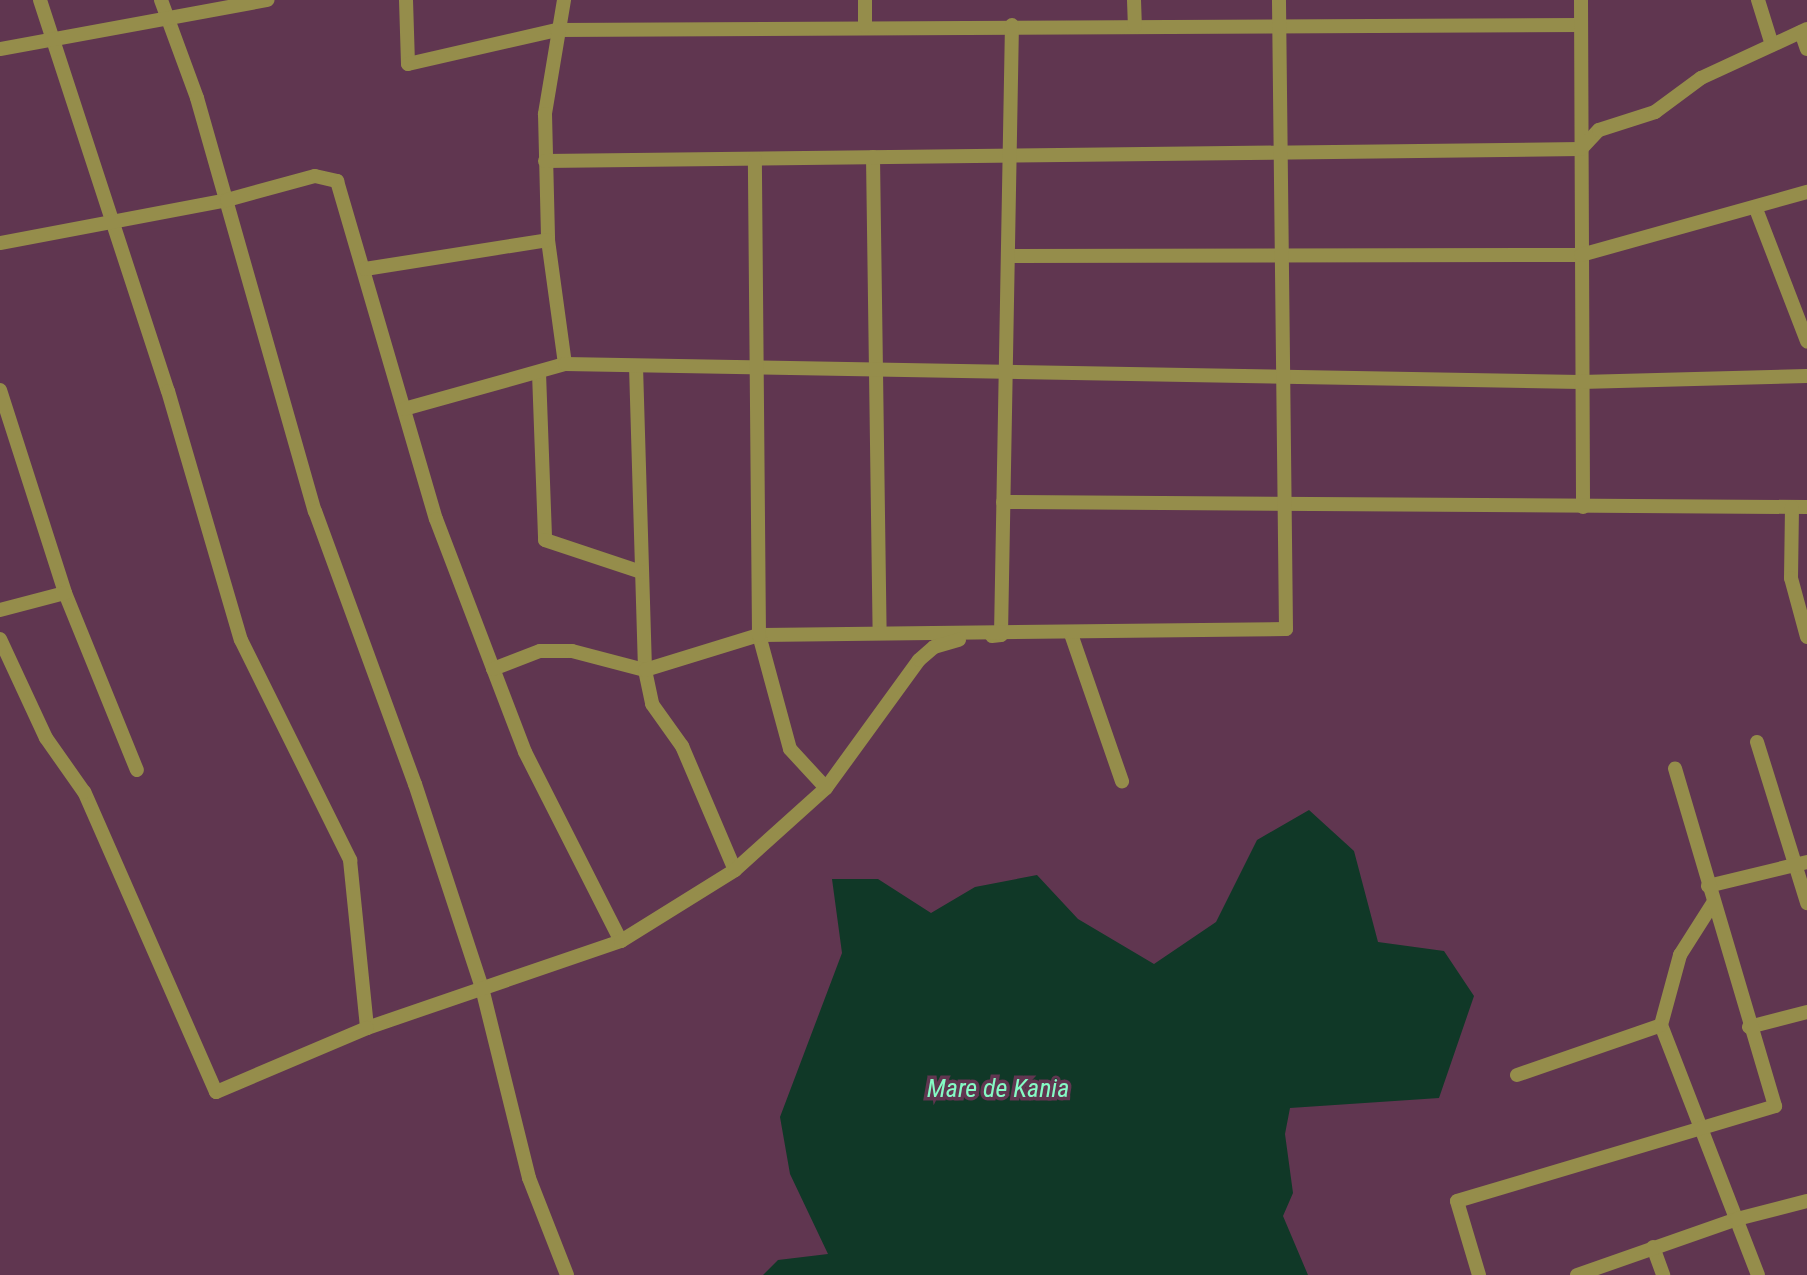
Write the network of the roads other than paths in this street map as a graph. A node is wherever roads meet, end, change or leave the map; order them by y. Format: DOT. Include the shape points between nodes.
graph roads {
  1 [pos="40,0"];
  2 [pos="161,0"];
  3 [pos="268,0"];
  4 [pos="406,0"];
  5 [pos="564,0"];
  6 [pos="865,0"];
  7 [pos="1134,0"];
  8 [pos="1279,0"];
  9 [pos="1581,0"];
  10 [pos="1758,0"];
  11 [pos="166,16"];
  12 [pos="1279,24"];
  13 [pos="1012,25"];
  14 [pos="1581,25"];
  15 [pos="865,26"];
  16 [pos="1135,26"];
  17 [pos="557,30"];
  18 [pos="1804,31"];
  19 [pos="51,40"];
  20 [pos="1772,45"];
  21 [pos="0,49"];
  22 [pos="1807,49"];
  23 [pos="1581,149"];
  24 [pos="1280,152"];
  25 [pos="1010,156"];
  26 [pos="873,157"];
  27 [pos="755,159"];
  28 [pos="545,161"];
  29 [pos="1807,192"];
  30 [pos="227,200"];
  31 [pos="1756,209"];
  32 [pos="113,223"];
  33 [pos="548,240"];
  34 [pos="0,243"];
  35 [pos="1581,255"];
  36 [pos="1008,256"];
  37 [pos="1281,256"];
  38 [pos="365,269"];
  39 [pos="1807,341"];
  40 [pos="565,364"];
  41 [pos="636,366"];
  42 [pos="757,368"];
  43 [pos="876,370"];
  44 [pos="1006,370"];
  45 [pos="539,373"];
  46 [pos="1807,376"];
  47 [pos="1282,377"];
  48 [pos="1581,382"];
  49 [pos="0,390"];
  50 [pos="404,409"];
  51 [pos="1003,502"];
  52 [pos="1284,505"];
  53 [pos="1583,507"];
  54 [pos="1800,507"];
  55 [pos="641,572"];
  56 [pos="65,593"];
  57 [pos="0,610"];
  58 [pos="1805,621"];
  59 [pos="880,633"];
  60 [pos="1071,634"];
  61 [pos="759,635"];
  62 [pos="1001,635"];
  63 [pos="1807,637"];
  64 [pos="0,639"];
  65 [pos="493,669"];
  66 [pos="645,670"];
  67 [pos="1757,742"];
  68 [pos="1675,768"];
  69 [pos="137,770"];
  70 [pos="1122,781"];
  71 [pos="826,788"];
  72 [pos="1800,864"];
  73 [pos="735,870"];
  74 [pos="1708,886"];
  75 [pos="1713,903"];
  76 [pos="1807,903"];
  77 [pos="621,941"];
  78 [pos="482,988"];
  79 [pos="1807,1012"];
  80 [pos="1661,1025"];
  81 [pos="1749,1027"];
  82 [pos="367,1028"];
  83 [pos="1517,1075"];
  84 [pos="1703,1130"];
  85 [pos="1807,1201"];
  86 [pos="1737,1219"];
  87 [pos="1653,1247"];
  88 [pos="567,1275"];
  89 [pos="1479,1275"];
  90 [pos="1577,1275"];
  91 [pos="1663,1275"];
  92 [pos="1758,1275"];
  1 -- 19 [label="street"];
  2 -- 11 [label="street"];
  3 -- 11 [label="street"];
  4 -- 17 [label="street" via="408,64"];
  5 -- 17 [label="street"];
  6 -- 15 [label="street"];
  7 -- 16 [label="street"];
  8 -- 12 [label="street"];
  9 -- 14 [label="street"];
  10 -- 20 [label="street"];
  11 -- 19 [label="street"];
  11 -- 30 [label="street"];
  12 -- 14 [label="street"];
  12 -- 16 [label="street"];
  12 -- 24 [label="street"];
  13 -- 15 [label="street"];
  13 -- 16 [label="street"];
  13 -- 25 [label="street"];
  14 -- 23 [label="street"];
  15 -- 17 [label="street"];
  17 -- 28 [label="street" via="545,114"];
  18 -- 20 [label="street"];
  18 -- 22 [label="street"];
  19 -- 21 [label="street"];
  19 -- 32 [label="street"];
  20 -- 23 [label="street" via="1701,78 1655,112 1599,130"];
  23 -- 24 [label="street"];
  23 -- 35 [label="street"];
  24 -- 25 [label="street"];
  24 -- 37 [label="street"];
  25 -- 26 [label="street"];
  25 -- 36 [label="street"];
  26 -- 27 [label="street"];
  26 -- 43 [label="street"];
  27 -- 28 [label="street"];
  27 -- 42 [label="street"];
  28 -- 33 [label="street"];
  29 -- 31 [label="street"];
  30 -- 32 [label="street"];
  30 -- 38 [label="street" via="315,176 332,177 340,185"];
  30 -- 78 [label="street" via="315,511 415,784"];
  31 -- 35 [label="street"];
  31 -- 39 [label="street"];
  32 -- 34 [label="street"];
  32 -- 82 [label="street" via="241,640 350,860"];
  33 -- 38 [label="street"];
  33 -- 40 [label="street"];
  35 -- 37 [label="street"];
  35 -- 48 [label="street"];
  36 -- 37 [label="street"];
  36 -- 44 [label="street"];
  37 -- 47 [label="street"];
  38 -- 50 [label="street"];
  40 -- 41 [label="street"];
  40 -- 45 [label="street"];
  41 -- 42 [label="street"];
  41 -- 55 [label="street"];
  42 -- 43 [label="street"];
  42 -- 61 [label="street"];
  43 -- 44 [label="street"];
  43 -- 59 [label="street"];
  44 -- 47 [label="street"];
  44 -- 51 [label="street"];
  45 -- 50 [label="street"];
  45 -- 55 [label="street" via="545,540"];
  46 -- 48 [label="street"];
  47 -- 48 [label="street"];
  47 -- 52 [label="street"];
  48 -- 53 [label="street"];
  49 -- 56 [label="street"];
  50 -- 65 [label="street" via="436,519"];
  51 -- 52 [label="street"];
  51 -- 62 [label="street"];
  52 -- 53 [label="street"];
  52 -- 60 [label="street" via="1286,629"];
  53 -- 54 [label="street"];
  54 -- 58 [label="street" via="1791,578"];
  55 -- 66 [label="street"];
  56 -- 57 [label="street"];
  56 -- 69 [label="street"];
  58 -- 63 [label="street"];
  59 -- 61 [label="street"];
  59 -- 62 [label="street"];
  60 -- 62 [label="street"];
  60 -- 70 [label="street"];
  61 -- 66 [label="street"];
  61 -- 71 [label="street" via="790,749"];
  62 -- 71 [label="street" via="957,640 927,652"];
  64 -- 82 [label="street" via="46,738 84,792 216,1092"];
  65 -- 66 [label="street" via="540,651 572,651"];
  65 -- 77 [label="street" via="525,752"];
  66 -- 73 [label="street" via="652,704 682,746"];
  67 -- 72 [label="street"];
  68 -- 74 [label="street"];
  71 -- 73 [label="street"];
  72 -- 74 [label="street"];
  72 -- 76 [label="street"];
  73 -- 77 [label="street"];
  74 -- 75 [label="street"];
  75 -- 80 [label="street" via="1680,955"];
  75 -- 81 [label="street"];
  77 -- 78 [label="street"];
  78 -- 82 [label="street"];
  78 -- 88 [label="street" via="529,1178"];
  79 -- 81 [label="street"];
  80 -- 83 [label="street"];
  80 -- 84 [label="street"];
  81 -- 84 [label="street" via="1775,1106"];
  84 -- 86 [label="street"];
  84 -- 89 [label="street" via="1457,1201"];
  85 -- 86 [label="street"];
  86 -- 87 [label="street"];
  86 -- 92 [label="street"];
  87 -- 90 [label="street"];
  87 -- 91 [label="street"];
}
